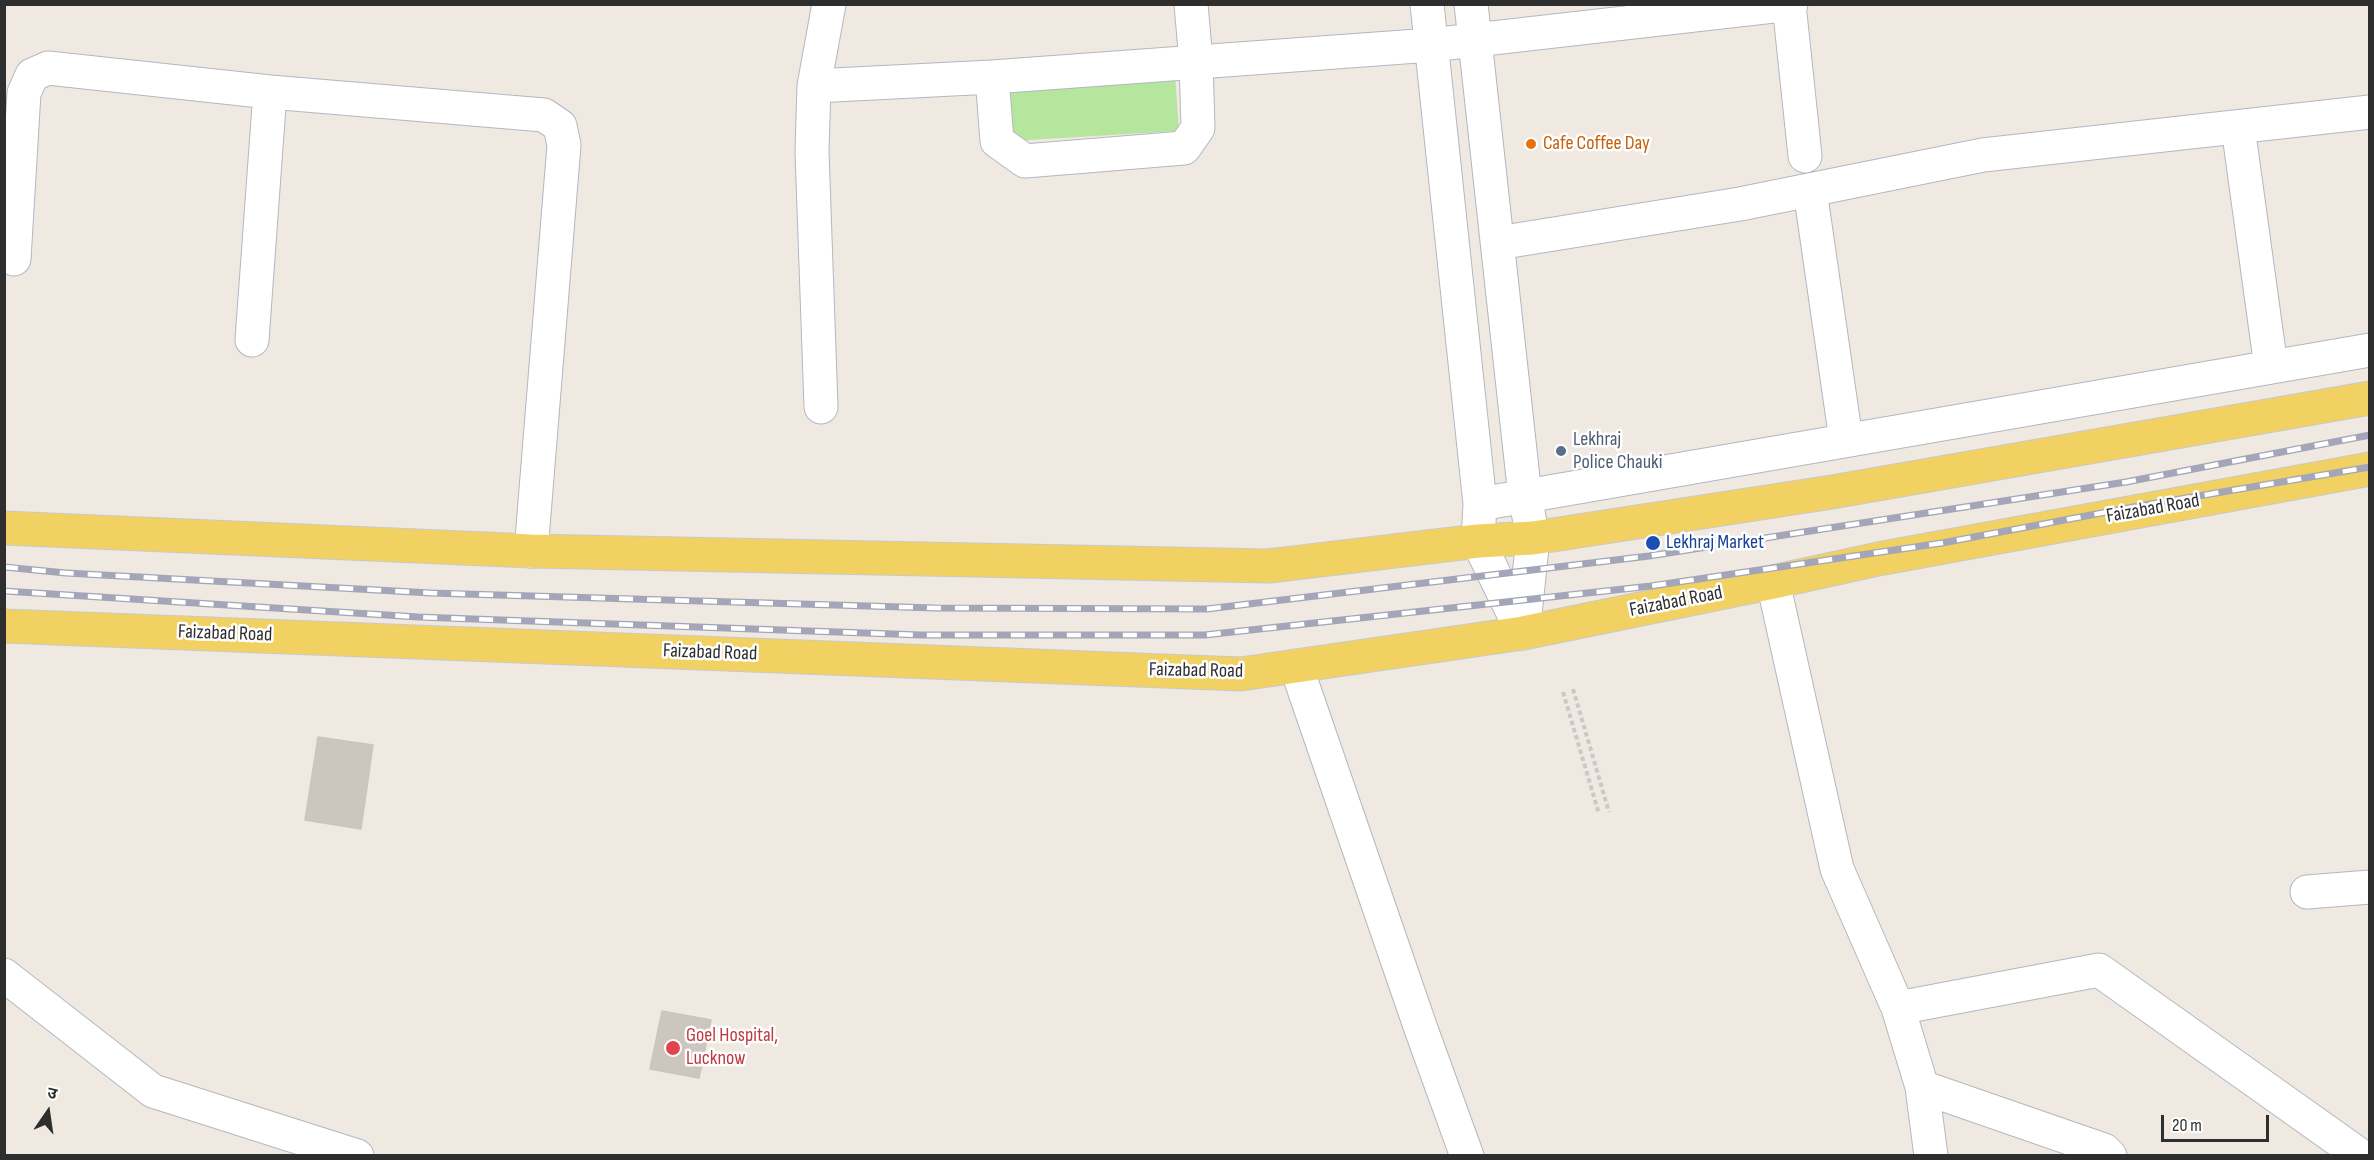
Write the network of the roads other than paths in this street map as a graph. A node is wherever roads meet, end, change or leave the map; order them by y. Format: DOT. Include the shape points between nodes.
graph roads {
  1 [pos="829,4"];
  2 [pos="1191,4"];
  3 [pos="1427,4"];
  4 [pos="1471,4"];
  5 [pos="1790,5"];
  6 [pos="1475,39"];
  7 [pos="1431,45"];
  8 [pos="1196,62"];
  9 [pos="992,77"];
  10 [pos="814,86"];
  11 [pos="270,92"];
  12 [pos="2370,112"];
  13 [pos="2238,127"];
  14 [pos="1806,156"];
  15 [pos="1810,190"];
  16 [pos="10,213"];
  17 [pos="1498,243"];
  18 [pos="14,259"];
  19 [pos="252,340"];
  20 [pos="2370,350"];
  21 [pos="2271,367"];
  22 [pos="2370,398"];
  23 [pos="821,407"];
  24 [pos="1846,440"];
  25 [pos="2370,469"];
  26 [pos="1525,496"];
  27 [pos="1480,504"];
  28 [pos="4,528"];
  29 [pos="1533,538"];
  30 [pos="1478,541"];
  31 [pos="531,551"];
  32 [pos="1773,582"];
  33 [pos="4,626"];
  34 [pos="1523,633"];
  35 [pos="1296,666"];
  36 [pos="2370,887"];
  37 [pos="2307,892"];
  38 [pos="4,975"];
  39 [pos="1898,1008"];
  40 [pos="1922,1087"];
  41 [pos="357,1155"];
  42 [pos="1467,1155"];
  43 [pos="1931,1155"];
  44 [pos="2110,1155"];
  45 [pos="2361,1155"];
  1 -- 10 [label="street"];
  2 -- 8 [label="street"];
  3 -- 7 [label="street"];
  4 -- 6 [label="street"];
  5 -- 6 [label="street"];
  5 -- 14 [label="street"];
  6 -- 7 [label="street"];
  6 -- 17 [label="street"];
  7 -- 8 [label="street"];
  7 -- 27 [label="street"];
  8 -- 9 [label="street"];
  8 -- 9 [label="street" via="1198,128 1184,148 1025,161 997,141"];
  9 -- 10 [label="street"];
  10 -- 23 [label="street" via="812,152"];
  11 -- 16 [label="street" via="48,68 32,75 24,93"];
  11 -- 19 [label="street"];
  11 -- 31 [label="street" via="544,115 560,126 564,145"];
  12 -- 13 [label="street"];
  13 -- 15 [label="street" via="1983,155"];
  13 -- 21 [label="street"];
  15 -- 17 [label="street"];
  15 -- 24 [label="street"];
  16 -- 18 [label="street"];
  17 -- 26 [label="street"];
  20 -- 21 [label="street"];
  21 -- 24 [label="street"];
  22 -- 29 [label="main road" via="1832,492"];
  24 -- 26 [label="street"];
  25 -- 32 [label="main road, Faizabad Road" via="1878,559"];
  26 -- 27 [label="street"];
  26 -- 29 [label="street"];
  27 -- 30 [label="street"];
  28 -- 31 [label="main road"];
  29 -- 30 [label="main road"];
  29 -- 34 [label="street"];
  30 -- 31 [label="main road" via="1269,566"];
  30 -- 34 [label="street"];
  32 -- 34 [label="main road, Faizabad Road"];
  32 -- 39 [label="street" via="1837,869"];
  33 -- 35 [label="main road, Faizabad Road" via="1241,674"];
  34 -- 35 [label="main road, Faizabad Road"];
  35 -- 42 [label="street"];
  36 -- 37 [label="street"];
  38 -- 41 [label="street" via="153,1091"];
  39 -- 40 [label="street"];
  39 -- 45 [label="street" via="2099,970"];
  40 -- 43 [label="street"];
  40 -- 44 [label="street"];
}
